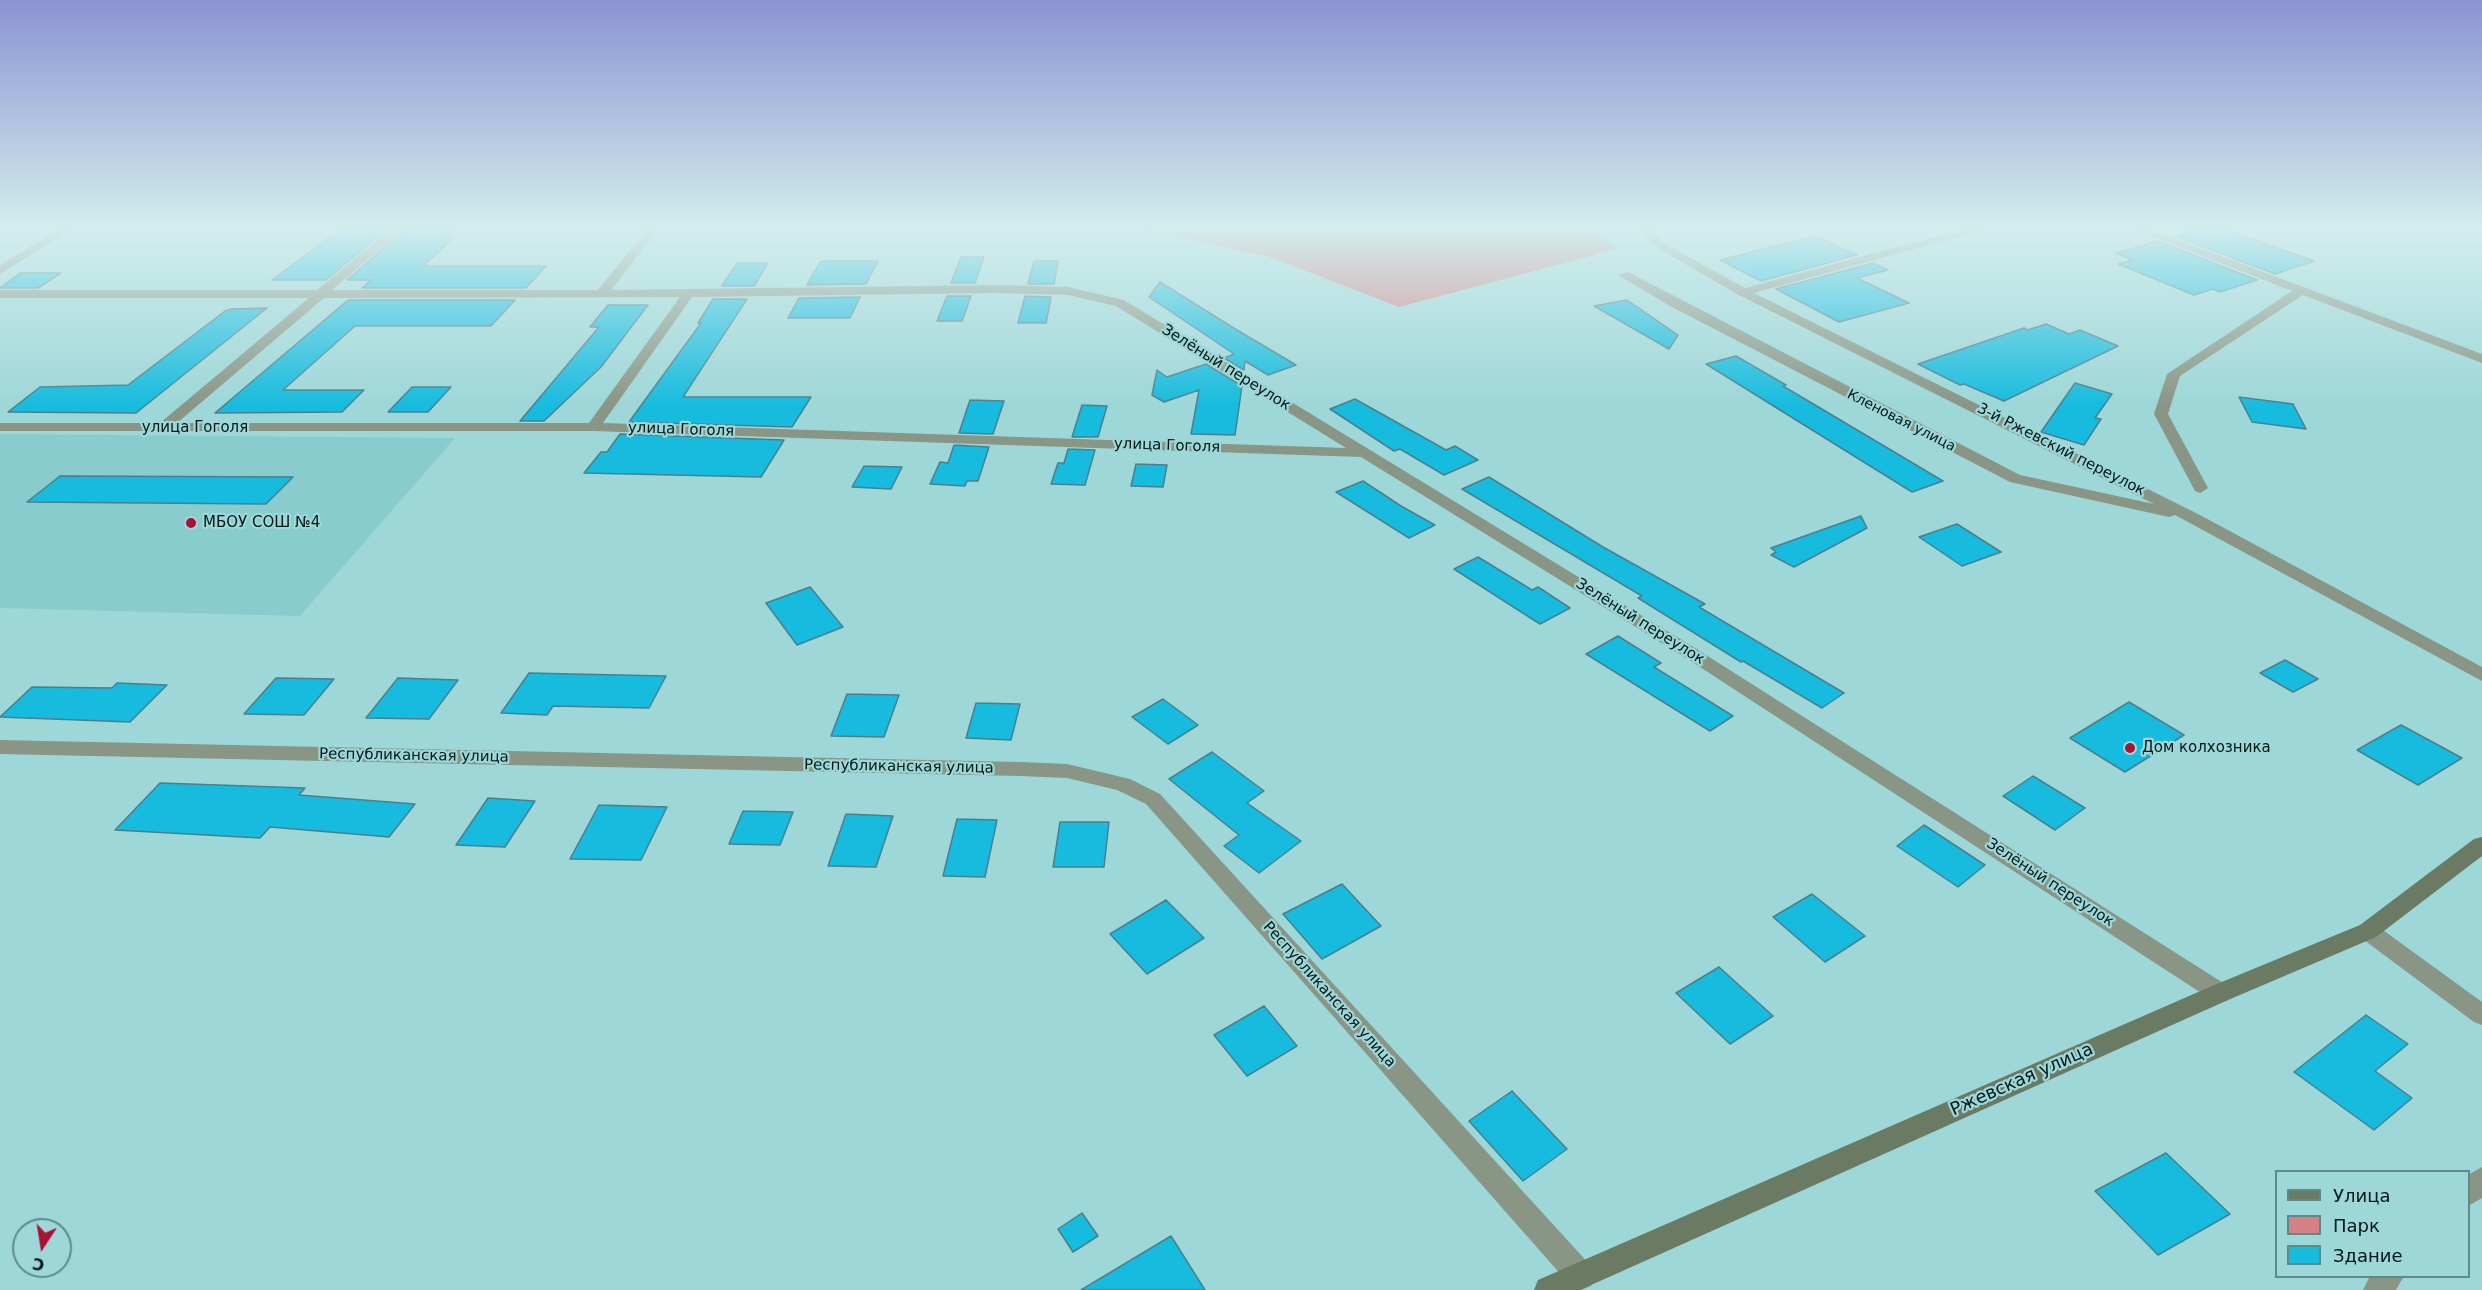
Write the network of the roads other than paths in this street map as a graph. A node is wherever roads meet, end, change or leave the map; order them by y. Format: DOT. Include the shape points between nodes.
graph roads {
  1 [pos="329,286"];
  2 [pos="607,286"];
  3 [pos="1644,286"];
  4 [pos="1733,286"];
  5 [pos="1764,286"];
  6 [pos="2293,286"];
  7 [pos="2303,290"];
  8 [pos="1743,292"];
  9 [pos="321,293"];
  10 [pos="0,294"];
  11 [pos="601,294"];
  12 [pos="688,294"];
  13 [pos="2482,359"];
  14 [pos="0,427"];
  15 [pos="593,427"];
  16 [pos="162,428"];
  17 [pos="1362,453"];
  18 [pos="2200,488"];
  19 [pos="2194,518"];
  20 [pos="2482,675"];
  21 [pos="0,747"];
  22 [pos="2482,845"];
  23 [pos="2368,931"];
  24 [pos="2220,993"];
  25 [pos="2482,1015"];
  26 [pos="2482,1179"];
  27 [pos="2470,1193"];
  28 [pos="1581,1276"];
  29 [pos="2388,1278"];
  30 [pos="1548,1290"];
  31 [pos="2378,1290"];
  1 -- 9 [label="street"];
  2 -- 11 [label="street"];
  3 -- 19 [label="street, Кленовая улица" via="2015,479"];
  4 -- 8 [label="street, 3-й Ржевский переулок"];
  5 -- 8 [label="street"];
  6 -- 7 [label="street"];
  7 -- 13 [label="street"];
  7 -- 18 [label="street" via="2174,374 2161,414"];
  8 -- 19 [label="street, 3-й Ржевский переулок"];
  9 -- 10 [label="street, Зелёный переулок"];
  9 -- 11 [label="street, Зелёный переулок"];
  9 -- 16 [label="street"];
  11 -- 12 [label="street, Зелёный переулок"];
  12 -- 15 [label="street"];
  12 -- 17 [label="street, Зелёный переулок" via="1017,290 1068,291 1104,298 1120,303"];
  14 -- 16 [label="street, улица Гоголя"];
  15 -- 16 [label="street, улица Гоголя"];
  15 -- 17 [label="street, улица Гоголя"];
  17 -- 24 [label="street, Зелёный переулок" via="1689,652"];
  19 -- 20 [label="street, 3-й Ржевский переулок"];
  21 -- 28 [label="street, Республиканская улица" via="1020,769 1067,771 1123,784 1153,799"];
  22 -- 23 [label="main road, Ржевская улица"];
  23 -- 24 [label="main road, Ржевская улица"];
  23 -- 25 [label="street"];
  24 -- 28 [label="main road, Ржевская улица"];
  26 -- 27 [label="street"];
  28 -- 30 [label="main road, Ржевская улица"];
  29 -- 31 [label="street"];
}
